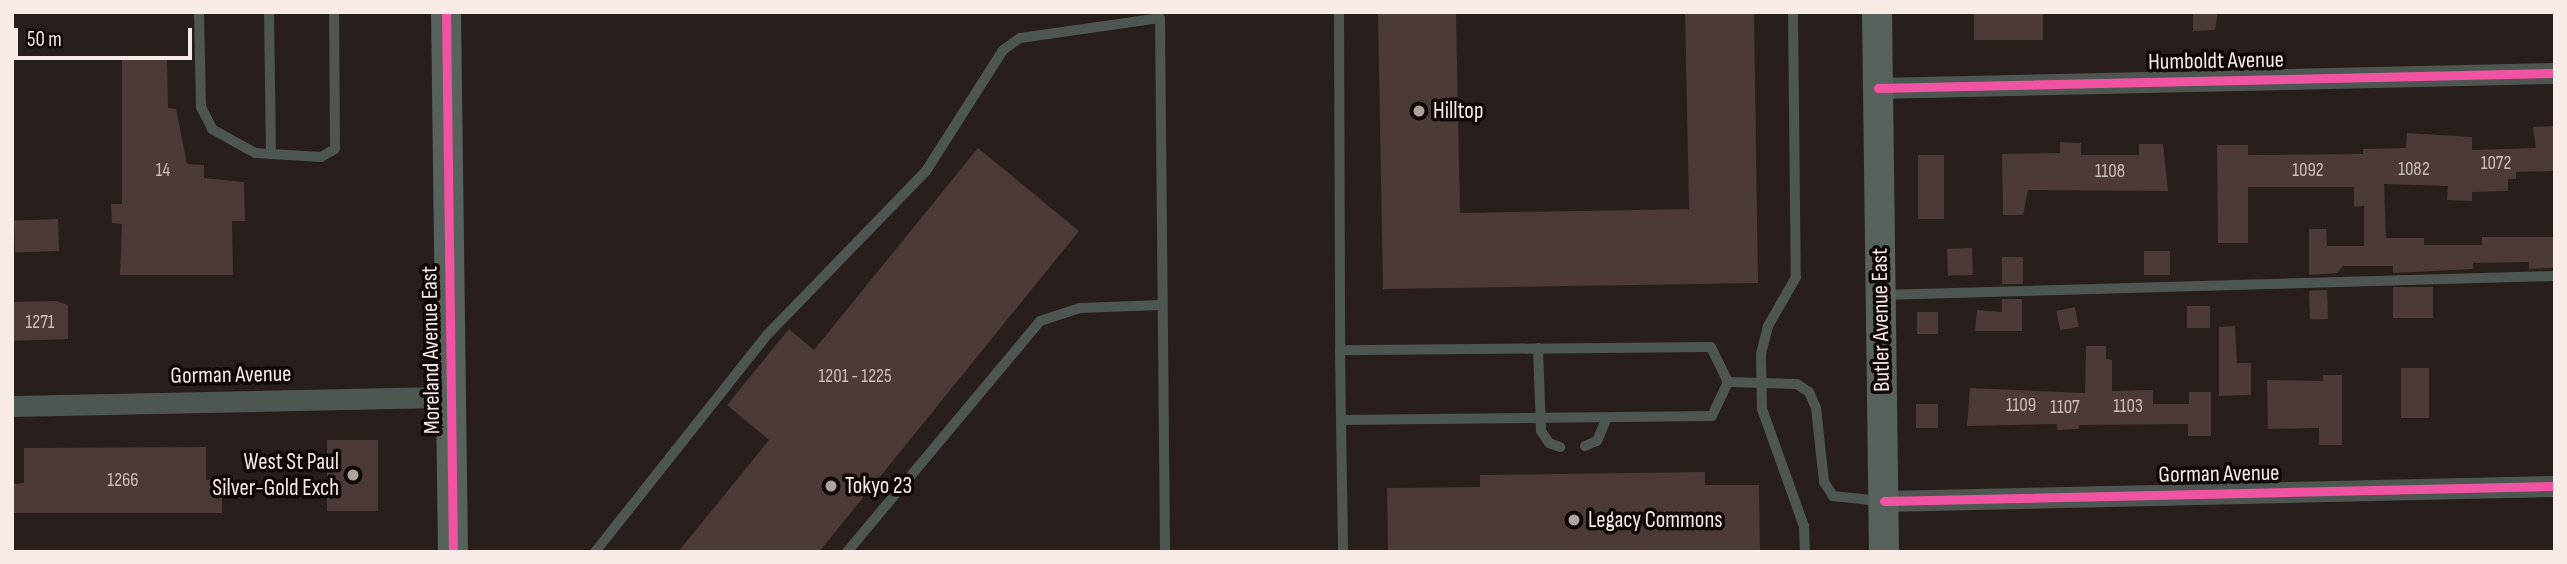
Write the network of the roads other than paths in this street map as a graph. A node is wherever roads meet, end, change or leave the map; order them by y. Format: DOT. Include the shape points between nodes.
graph roads {
  1 [pos="199,12"];
  2 [pos="269,12"];
  3 [pos="334,12"];
  4 [pos="446,12"];
  5 [pos="1339,12"];
  6 [pos="1793,12"];
  7 [pos="1877,12"];
  8 [pos="2555,73"];
  9 [pos="1878,88"];
  10 [pos="271,154"];
  11 [pos="2555,276"];
  12 [pos="1881,295"];
  13 [pos="1161,305"];
  14 [pos="1538,348"];
  15 [pos="1340,350"];
  16 [pos="1728,382"];
  17 [pos="1762,382"];
  18 [pos="451,397"];
  19 [pos="12,406"];
  20 [pos="1607,418"];
  21 [pos="1539,419"];
  22 [pos="1341,420"];
  23 [pos="1585,446"];
  24 [pos="1560,447"];
  25 [pos="2555,486"];
  26 [pos="1884,501"];
  27 [pos="453,552"];
  28 [pos="595,552"];
  29 [pos="848,552"];
  30 [pos="1165,552"];
  31 [pos="1343,552"];
  32 [pos="1805,552"];
  33 [pos="1884,552"];
  1 -- 10 [label="lane" via="201,107 212,129 228,142"];
  2 -- 10 [label="lane"];
  3 -- 10 [label="lane" via="335,149 321,157"];
  4 -- 18 [label="street, Moreland Avenue East"];
  5 -- 15 [label="lane"];
  6 -- 17 [label="lane" via="1796,277 1768,326 1761,354"];
  7 -- 9 [label="street, Butler Avenue East"];
  8 -- 9 [label="street, Humboldt Avenue"];
  9 -- 12 [label="street, Butler Avenue East"];
  11 -- 12 [label="lane"];
  12 -- 26 [label="street, Butler Avenue East"];
  13 -- 28 [label="lane" via="1160,18 1020,38 1003,50 926,171 768,334"];
  13 -- 29 [label="lane" via="1080,308 1040,321"];
  13 -- 30 [label="lane"];
  14 -- 15 [label="lane"];
  14 -- 16 [label="lane" via="1711,346"];
  14 -- 21 [label="lane"];
  15 -- 22 [label="lane"];
  16 -- 17 [label="lane"];
  16 -- 20 [label="lane" via="1712,416"];
  17 -- 26 [label="lane" via="1797,384 1809,392 1816,408 1824,482 1833,496"];
  17 -- 32 [label="lane" via="1762,409 1804,526"];
  18 -- 19 [label="street, Gorman Avenue"];
  18 -- 27 [label="street, Moreland Avenue East"];
  20 -- 21 [label="lane"];
  20 -- 23 [label="lane" via="1597,441"];
  21 -- 22 [label="lane"];
  21 -- 24 [label="lane" via="1549,443"];
  22 -- 31 [label="lane"];
  25 -- 26 [label="street, Gorman Avenue"];
  26 -- 33 [label="street, Butler Avenue East"];
}
